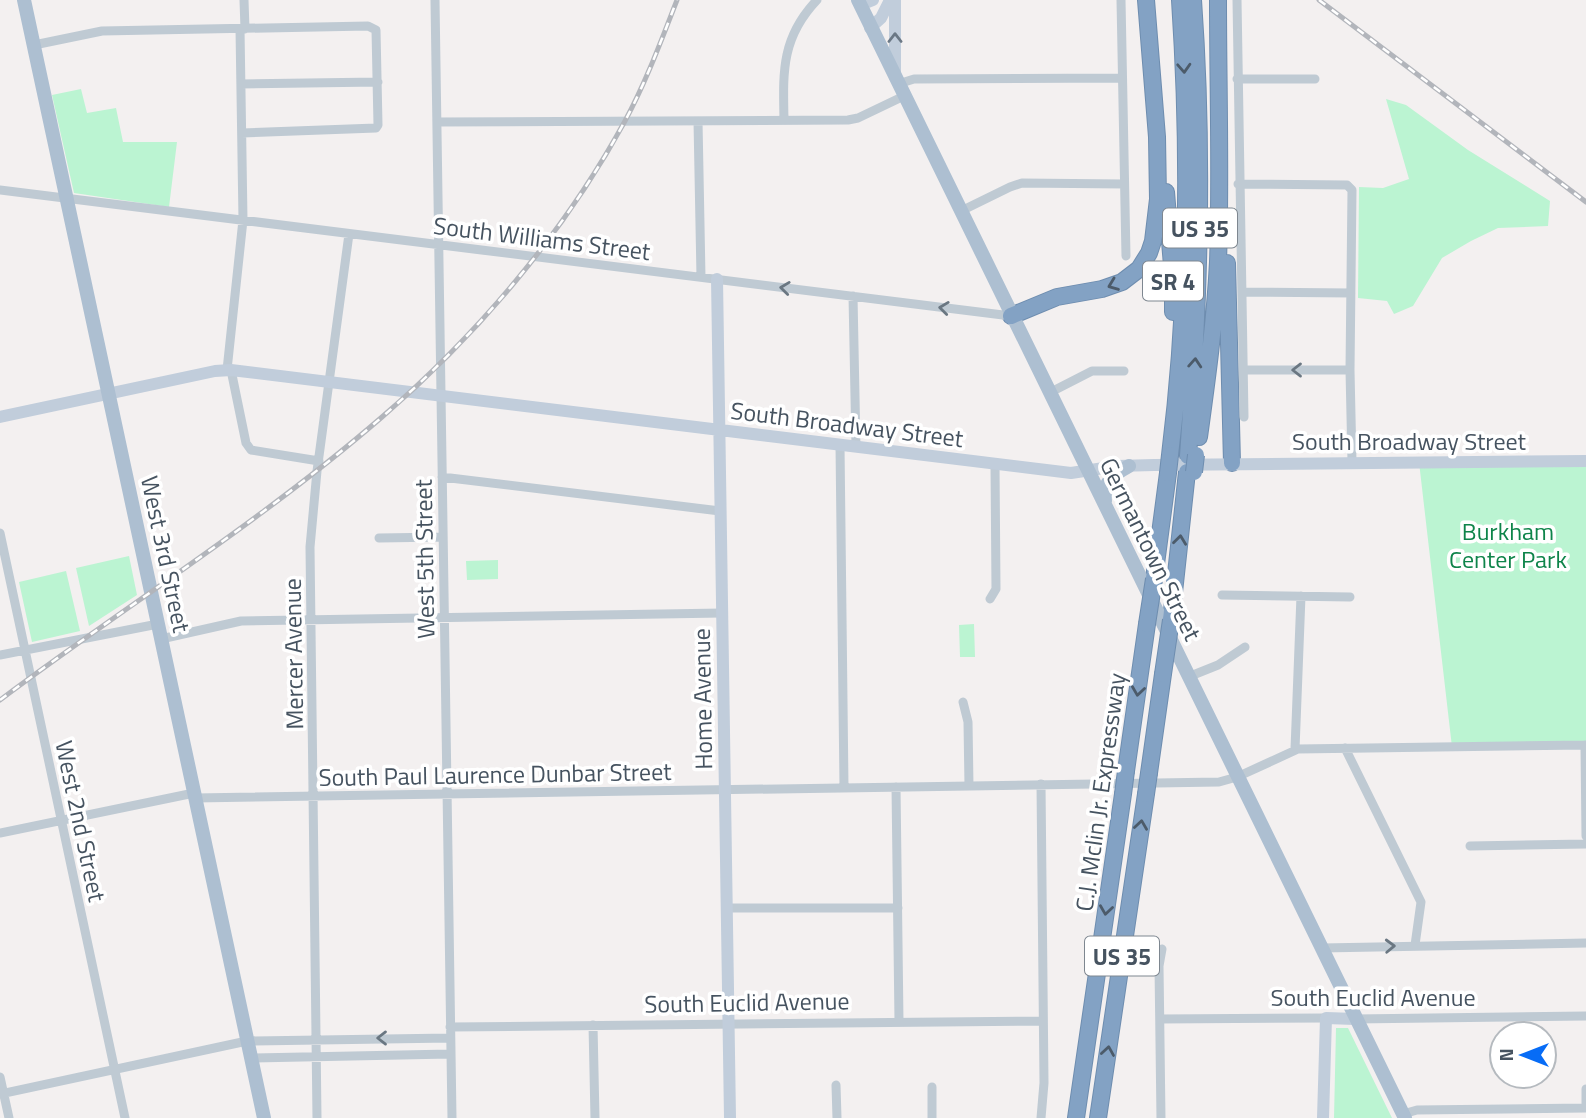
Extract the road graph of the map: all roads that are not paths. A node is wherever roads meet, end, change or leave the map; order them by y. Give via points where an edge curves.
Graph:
1 (24, 0) edge
2 (244, 0) edge
3 (435, 0) edge
4 (817, 0) edge
5 (858, 0) edge
6 (865, 0) edge
7 (873, 0) edge
8 (892, 0) edge
9 (1122, 0) edge
10 (1180, 0) edge
11 (1193, 0) edge
12 (1218, 0) edge
13 (1237, 0) edge
14 (1146, 7) edge
15 (870, 28) junction
16 (242, 29) junction
17 (34, 45) junction
18 (1122, 78) junction
19 (1237, 79) junction
20 (1315, 79) dead end
21 (378, 82) junction
22 (241, 84) junction
23 (899, 85) junction
24 (784, 120) junction
25 (698, 121) junction
26 (437, 122) junction
27 (242, 133) junction
28 (1157, 137) junction
29 (1220, 181) junction
30 (1124, 184) junction
31 (1238, 184) junction
32 (0, 190) edge
33 (67, 199) junction
34 (961, 211) junction
35 (243, 220) junction
36 (349, 234) junction
37 (439, 244) junction
38 (1126, 256) dead end
39 (701, 277) junction
40 (717, 279) junction
41 (1242, 292) junction
42 (1351, 293) junction
43 (853, 296) junction
44 (1012, 316) junction
45 (1244, 369) junction
46 (229, 370) junction
47 (1350, 370) junction
48 (1124, 371) dead end
49 (330, 382) junction
50 (1049, 393) junction
51 (108, 394) junction
52 (441, 395) junction
53 (0, 417) edge
54 (1244, 417) dead end
55 (1174, 426) junction
56 (718, 430) junction
57 (840, 444) junction
58 (856, 447) junction
59 (319, 461) junction
60 (1586, 461) edge
61 (1352, 462) junction
62 (1233, 463) junction
63 (995, 464) junction
64 (1191, 464) junction
65 (1129, 466) junction
66 (1087, 469) junction
67 (442, 477) junction
68 (1106, 506) junction
69 (720, 511) junction
70 (0, 533) edge
71 (443, 537) junction
72 (379, 538) dead end
73 (1222, 595) dead end
74 (1301, 596) junction
75 (1350, 597) dead end
76 (990, 599) dead end
77 (722, 613) junction
78 (445, 618) junction
79 (312, 620) junction
80 (158, 624) junction
81 (161, 639) junction
82 (1245, 647) dead end
83 (26, 650) junction
84 (0, 656) edge
85 (1188, 677) junction
86 (963, 702) dead end
87 (1586, 745) edge
88 (1345, 748) junction
89 (1295, 749) junction
90 (1237, 777) junction
91 (1041, 784) junction
92 (969, 786) junction
93 (844, 787) junction
94 (896, 787) junction
95 (724, 790) junction
96 (447, 793) junction
97 (195, 795) junction
98 (314, 796) junction
99 (61, 820) junction
100 (0, 833) edge
101 (1586, 836) edge
102 (1586, 844) edge
103 (1469, 846) dead end
104 (726, 908) junction
105 (898, 908) junction
106 (1586, 943) edge
107 (1415, 946) junction
108 (1322, 948) junction
109 (1163, 949) dead end
110 (1586, 1016) edge
111 (1326, 1018) junction
112 (1160, 1019) junction
113 (1355, 1019) junction
114 (899, 1021) junction
115 (1043, 1021) junction
116 (728, 1023) junction
117 (593, 1025) junction
118 (450, 1027) junction
119 (450, 1038) junction
120 (317, 1039) junction
121 (247, 1041) junction
122 (450, 1054) junction
123 (317, 1057) junction
124 (251, 1058) junction
125 (115, 1069) junction
126 (0, 1077) edge
127 (1081, 1079) junction
128 (836, 1085) dead end
129 (932, 1087) dead end
130 (1586, 1089) edge
131 (2, 1094) edge
132 (1586, 1108) edge
133 (1404, 1116) edge
134 (9, 1118) edge
135 (125, 1118) edge
136 (264, 1118) edge
137 (317, 1118) edge
138 (452, 1118) edge
139 (595, 1118) edge
140 (730, 1118) edge
141 (837, 1118) edge
142 (932, 1118) edge
143 (1041, 1118) edge
144 (1068, 1118) edge
145 (1076, 1118) edge
146 (1098, 1118) edge
147 (1161, 1118) edge
148 (1323, 1118) edge

1 - 17 main road, West 3rd Street
2 - 16 street
3 - 26 street, West 5th Street
4 - 24 street via 789,43 783,74
5 - 15 main road, Germantown Street
6 - 7 street
8 - 15 street
23 -> 8 street
9 - 18 street
10 -> 55 highway, US 35 via 1186,230
64 -> 11 highway, US 35 via 1200,219
12 - 29 highway, SR 4
13 - 19 street
14 - 28 highway, SR 4
15 - 23 main road, Germantown Street
16 - 17 street via 102,31
16 - 21 street via 371,27 377,35
16 - 22 street
17 - 33 main road, West 3rd Street
18 - 23 street via 914,79
18 - 30 street
19 - 20 street
19 - 31 street
21 - 22 street
21 - 27 street via 378,125 373,130
22 - 27 street
23 - 24 street via 858,118
23 - 34 main road, Germantown Street
24 - 25 street
25 - 26 street
25 - 39 street
26 - 37 street, West 5th Street
27 - 35 street
28 -> 44 highway via 1154,234 1139,269 1111,287 1070,293
28 - 55 highway, SR 4 via 1173,278
29 - 62 highway via 1226,224
29 - 64 highway, SR 4 via 1213,326
30 - 34 street via 1022,183
30 - 38 street
31 - 41 street
31 - 42 street via 1350,187
32 - 33 street, South Williams Street
33 - 35 street, South Williams Street
33 - 51 main road, West 3rd Street
34 - 44 main road, Germantown Street
35 - 36 street, South Williams Street
35 - 46 street
36 - 37 street, South Williams Street
36 - 49 street, Mercer Avenue
37 - 39 street, South Williams Street
37 - 52 street, West 5th Street
39 - 40 street, South Williams Street
43 -> 40 street, South Williams Street
40 - 56 street, Home Avenue
41 - 42 street
41 - 45 street
42 - 47 street
44 -> 43 street, South Williams Street
43 - 58 street
44 - 50 main road, Germantown Street
47 -> 45 street
45 - 54 street
46 - 49 street, South Broadway Street
46 - 51 street, South Broadway Street
46 - 59 street via 251,450
47 - 61 street
48 - 50 street via 1092,371
49 - 52 street, South Broadway Street
49 - 59 street, Mercer Avenue
50 - 66 main road, Germantown Street
51 - 53 street, South Broadway Street
51 - 80 main road, West 3rd Street
52 - 56 street, South Broadway Street
52 - 67 street, West 5th Street
55 -> 127 highway, C.J. Mclin Jr. Expressway / US 35, bridge
56 - 57 street, South Broadway Street
56 - 69 street, Home Avenue
57 - 58 street, South Broadway Street
57 - 93 street
58 - 63 street, South Broadway Street
59 - 79 street, Mercer Avenue via 310,547
60 - 61 street, South Broadway Street
61 - 62 street, South Broadway Street
62 - 65 street, South Broadway Street
63 - 66 street, South Broadway Street via 1071,473
63 - 76 street via 996,589
146 -> 64 highway, C.J. Mclin Jr. Expressway / US 35, bridge
65 - 66 street, South Broadway Street
65 - 68 main road via 1106,483
66 - 68 main road, Germantown Street
67 - 69 street
67 - 71 street, West 5th Street
68 - 85 main road, Germantown Street
69 - 77 street, Home Avenue
70 - 83 street, West 2nd Street
71 - 72 street
71 - 78 street, West 5th Street
73 - 74 street
74 - 75 street
74 - 89 street
77 - 78 street
77 - 95 street, Home Avenue
78 - 79 street
78 - 96 street, West 5th Street
79 - 81 street via 241,621
79 - 98 street, Mercer Avenue
80 - 81 main road, West 3rd Street
80 - 83 street
81 - 97 main road, West 3rd Street
82 - 85 street
83 - 84 street
83 - 99 street, West 2nd Street
85 - 90 main road, Germantown Street
86 - 92 street via 968,722
87 - 88 street, South Paul Laurence Dunbar Street
87 - 101 street
88 - 89 street, South Paul Laurence Dunbar Street
88 - 107 street via 1421,902
89 - 90 street, South Paul Laurence Dunbar Street
90 - 91 street, South Paul Laurence Dunbar Street via 1219,782
90 - 108 main road, Germantown Street
91 - 92 street, South Paul Laurence Dunbar Street
91 - 115 street
92 - 94 street, South Paul Laurence Dunbar Street
93 - 94 street, South Paul Laurence Dunbar Street
93 - 95 street, South Paul Laurence Dunbar Street
94 - 105 street
95 - 96 street, South Paul Laurence Dunbar Street
95 - 104 street, Home Avenue
96 - 98 street, South Paul Laurence Dunbar Street
96 - 118 street, West 5th Street
97 - 98 street, South Paul Laurence Dunbar Street
97 - 99 street, South Paul Laurence Dunbar Street
97 - 121 main road, West 3rd Street
98 - 120 street, Mercer Avenue
99 - 100 street, South Paul Laurence Dunbar Street
99 - 125 street, West 2nd Street
102 - 103 street
104 - 105 street
104 - 116 street, Home Avenue
105 - 114 street
106 - 107 street
108 -> 107 street
108 - 113 main road, Germantown Street
109 - 112 street
110 - 113 street, South Euclid Avenue
111 - 112 street, South Euclid Avenue
111 - 113 street, South Euclid Avenue
111 - 148 street
112 - 147 street
113 - 133 main road, Germantown Street
114 - 115 street, South Euclid Avenue
114 - 116 street, South Euclid Avenue
115 - 143 street
116 - 117 street, South Euclid Avenue
116 - 140 street, Home Avenue
117 - 118 street, South Euclid Avenue
117 - 139 street
118 - 119 street, West 5th Street
119 -> 120 street
119 - 122 street, West 5th Street
120 - 121 street
120 - 123 street, Mercer Avenue
121 - 124 main road, West 3rd Street
121 - 125 street
122 - 123 street
122 - 138 street, West 5th Street
123 - 124 street
123 - 137 street, Mercer Avenue
124 - 136 main road, West 3rd Street
125 - 131 street
125 - 135 street, West 2nd Street
126 - 131 street
127 - 144 highway
127 - 145 highway, C.J. Mclin Jr. Expressway / US 35
128 - 141 street
129 - 142 street
130 - 132 street
131 - 134 street
132 - 133 street via 1417,1110

